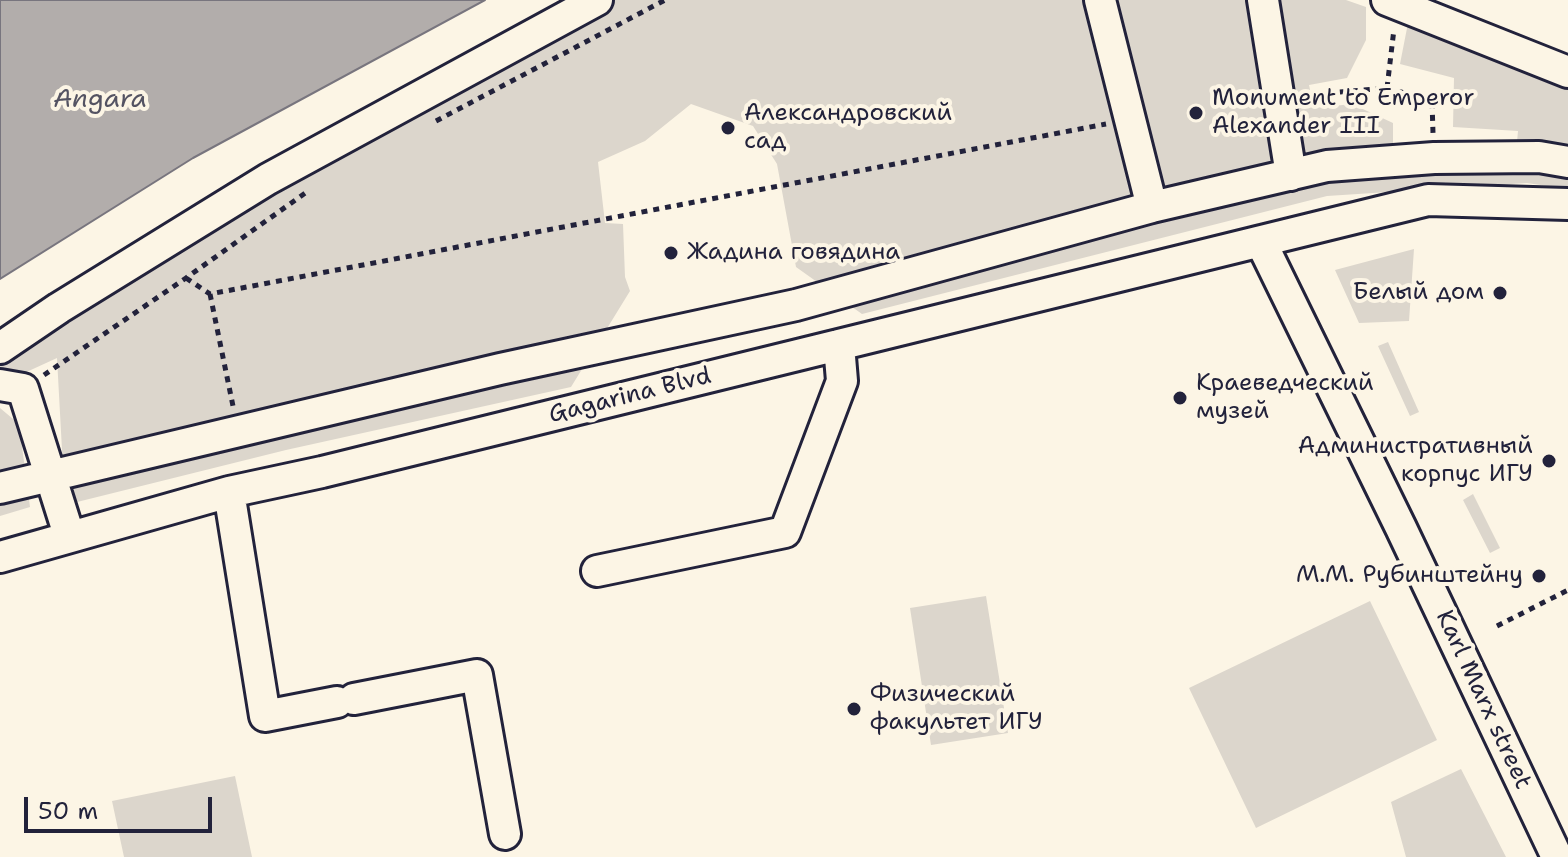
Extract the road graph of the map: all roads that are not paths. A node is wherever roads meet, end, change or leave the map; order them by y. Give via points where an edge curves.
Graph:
1 (597, 0) edge
2 (1100, 0) edge
3 (1263, 0) edge
4 (1392, 2) edge
5 (1568, 72) edge
6 (1568, 162) edge
7 (1291, 175) junction
8 (1568, 204) edge
9 (1152, 207) junction
10 (1261, 242) junction
11 (839, 345) junction
12 (0, 348) edge
13 (12, 387) edge
14 (50, 477) junction
15 (0, 488) edge
16 (229, 492) junction
17 (69, 535) junction
18 (0, 557) edge
19 (597, 571) dead end
20 (505, 834) dead end
21 (1557, 857) edge

1 - 12 street via 268,179
2 - 9 street
3 - 7 street
4 - 5 street
6 - 7 street via 1539,157 1434,158 1327,166
7 - 9 street
8 - 10 street, Gagarina Blvd via 1428,200
9 - 14 street via 796,305 500,369
10 - 11 street, Gagarina Blvd
10 - 21 street, Karl Marx street
11 - 16 street, Gagarina Blvd
11 - 19 street via 842,381 785,532
13 - 14 street
14 - 15 street
14 - 17 street
16 - 17 street, Gagarina Blvd
16 - 20 street via 265,716 477,675
17 - 18 street, Gagarina Blvd

